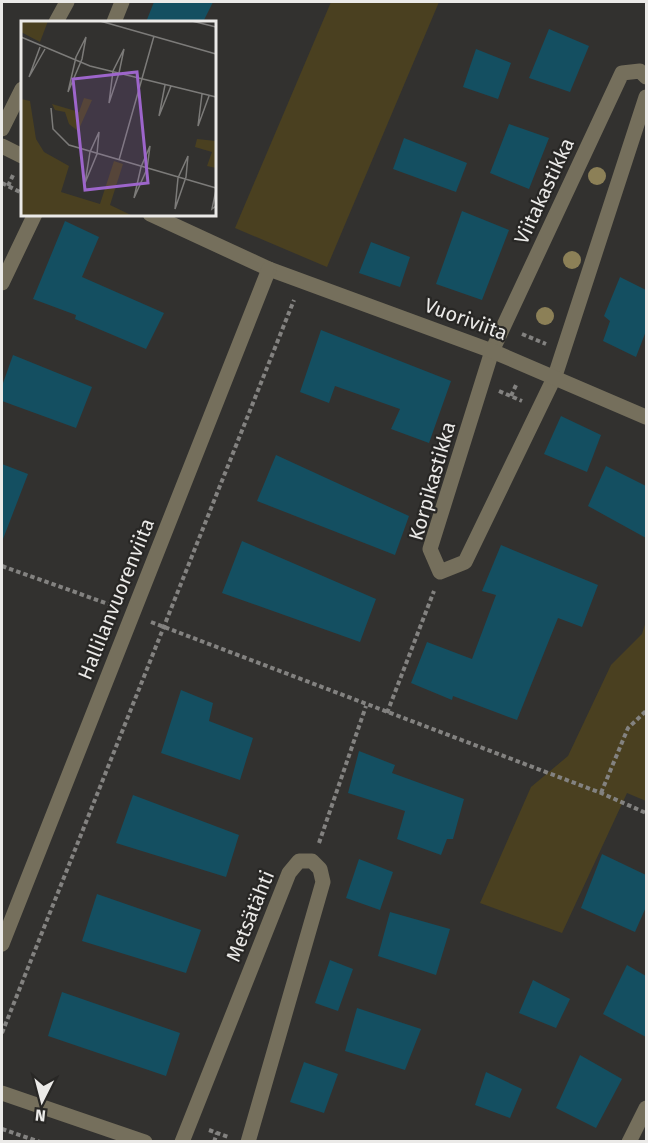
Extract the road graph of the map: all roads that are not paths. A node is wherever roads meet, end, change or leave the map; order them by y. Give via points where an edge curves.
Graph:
1 (67, 2) edge
2 (122, 2) edge
3 (57, 21) edge
4 (114, 21) edge
5 (646, 77) edge
6 (21, 90) edge
7 (646, 97) edge
8 (2, 129) edge
9 (2, 146) edge
10 (21, 156) edge
11 (34, 216) edge
12 (154, 216) edge
13 (268, 269) junction
14 (2, 283) edge
15 (492, 351) junction
16 (555, 376) junction
17 (646, 417) edge
18 (2, 944) edge
19 (2, 1093) edge
20 (646, 1108) edge
21 (145, 1142) edge
22 (182, 1142) edge
23 (248, 1142) edge
24 (629, 1142) edge

1 - 3 street
2 - 4 street
5 - 15 street, Viitakastikka via 640,71 622,72
6 - 8 street
7 - 16 street
9 - 10 street
11 - 14 street
12 - 13 street, Vuoriviita
13 - 15 street, Vuoriviita
13 - 18 street, Hallilanvuorenviita
15 - 16 street, Vuoriviita
15 - 16 street, Korpikastikka via 430,549 441,572 465,562
16 - 17 street, Vuoriviita
19 - 21 street
20 - 24 street
22 - 23 street, Metsätähti via 289,873 299,861 312,861 320,869 323,882

